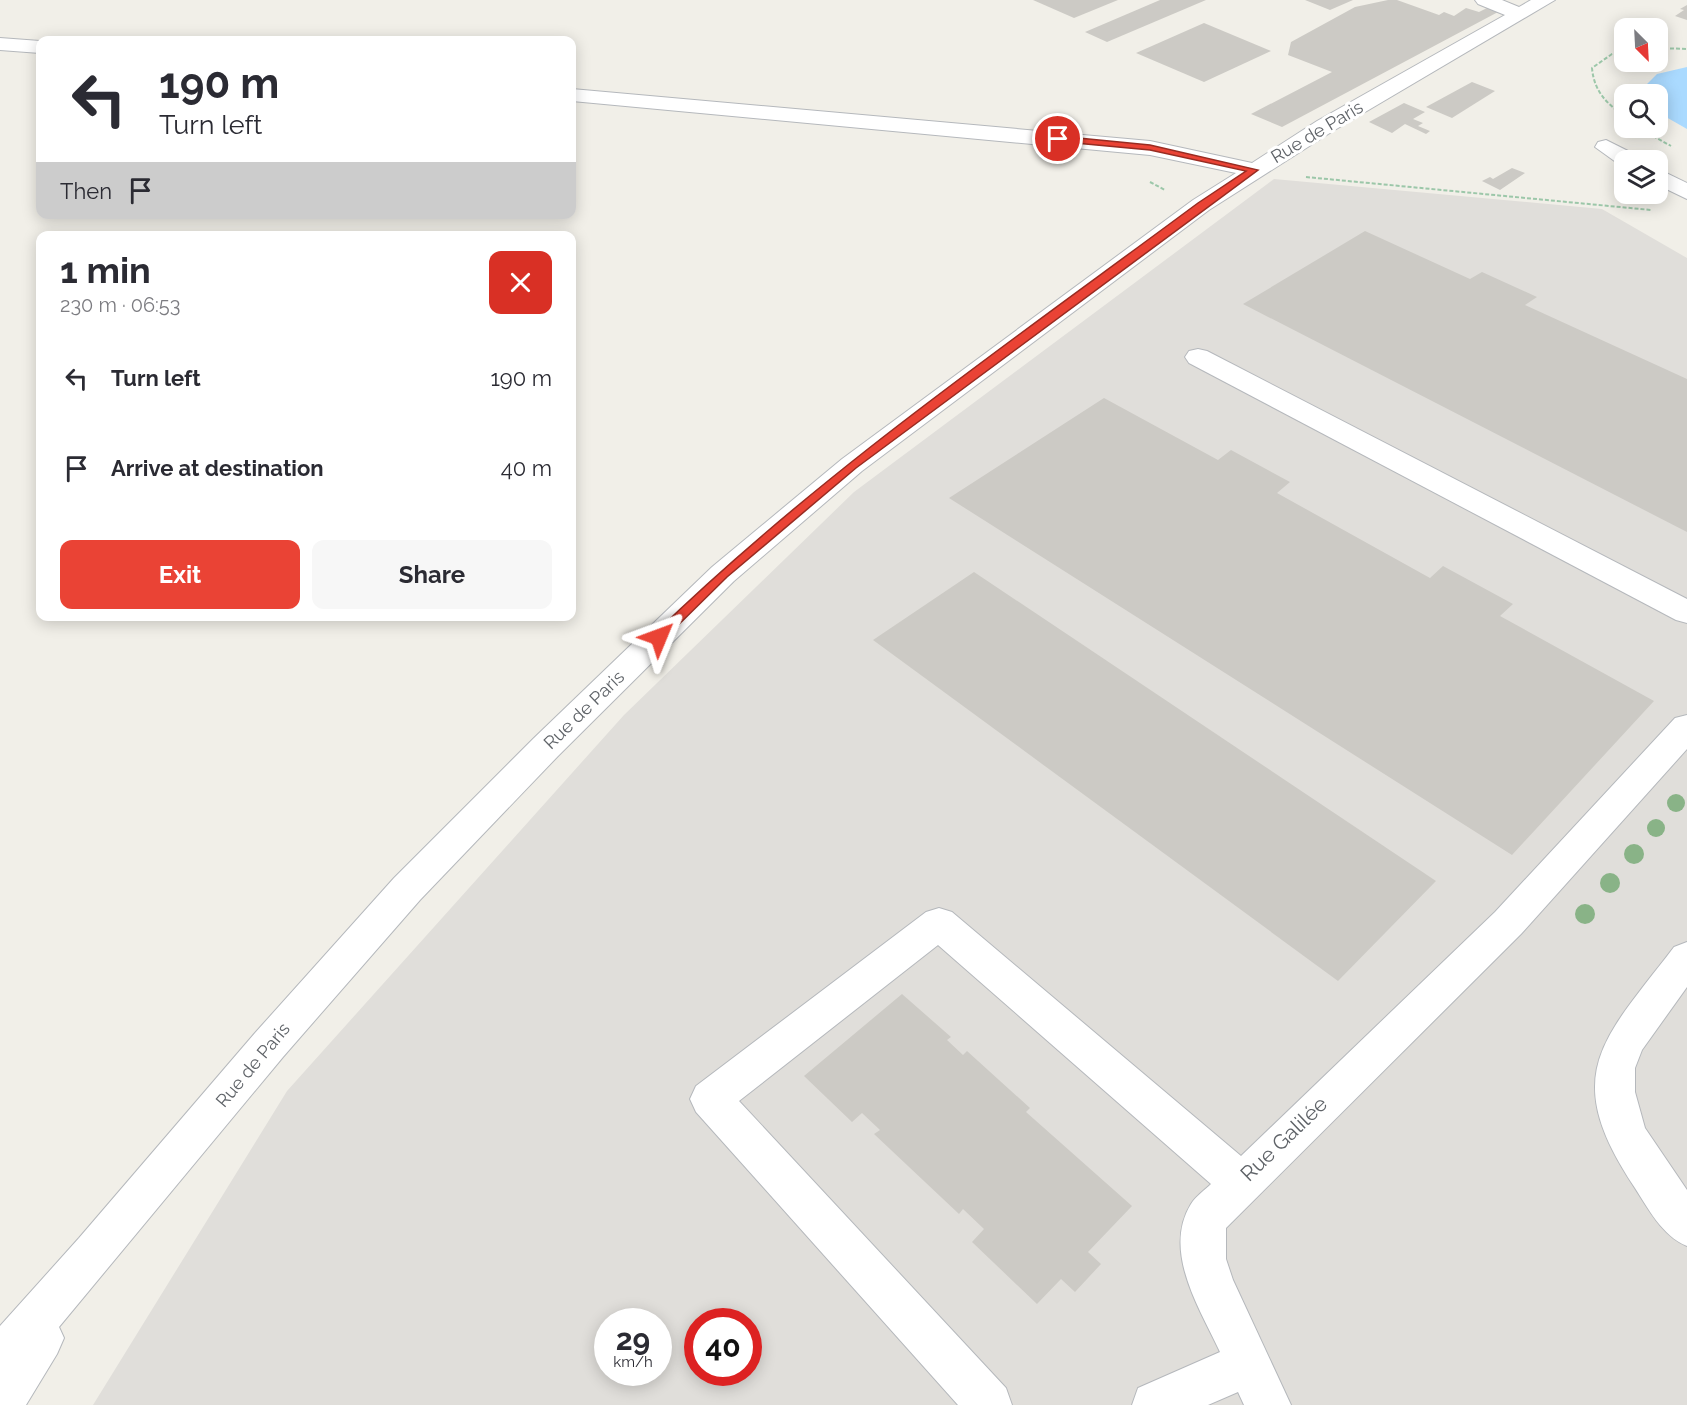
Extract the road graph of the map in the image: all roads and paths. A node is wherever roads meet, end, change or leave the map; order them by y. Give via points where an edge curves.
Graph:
1 (1485, 0) edge
2 (1545, 0) edge
3 (1520, 14) junction
4 (0, 44) edge
5 (36, 47) edge
6 (1668, 48) edge
7 (1687, 49) edge
8 (1614, 54) edge
9 (576, 95) edge
10 (1614, 109) edge
11 (1657, 138) edge
12 (1606, 147) dead end
13 (1677, 149) dead end
14 (1614, 152) edge
15 (1253, 170) junction
16 (1297, 176) dead end
17 (1668, 182) edge
18 (1687, 192) edge
19 (1657, 211) dead end
20 (1198, 357) dead end
21 (1687, 612) edge
22 (1687, 727) edge
23 (1687, 958) edge
24 (1240, 1182) junction
25 (1687, 1226) edge
26 (95, 1252) junction
27 (0, 1360) edge
28 (1249, 1363) junction
29 (0, 1403) edge
30 (989, 1405) edge
31 (1155, 1405) edge
32 (1268, 1405) edge

1 - 3 street
2 - 3 street, Rue de Paris
3 - 15 street, Rue de Paris
4 - 5 street
6 - 7 path
8 - 10 path via 1592,68 1593,86
9 - 15 street via 1150,147
11 - 13 path
12 - 14 street
15 - 26 street, Rue de Paris via 870,452 723,574 407,889
16 - 19 path
17 - 18 street
20 - 21 street
22 - 24 street, Rue Galilée via 1509,922
23 - 25 street via 1623,1045 1613,1085 1623,1130
24 - 28 street, Rue Galilée via 1207,1217 1202,1236 1212,1286
24 - 30 street via 939,923 710,1099
26 - 27 street, Rue de Paris
26 - 29 street, Rue de Paris
28 - 31 street
28 - 32 street, Rue Galilée

